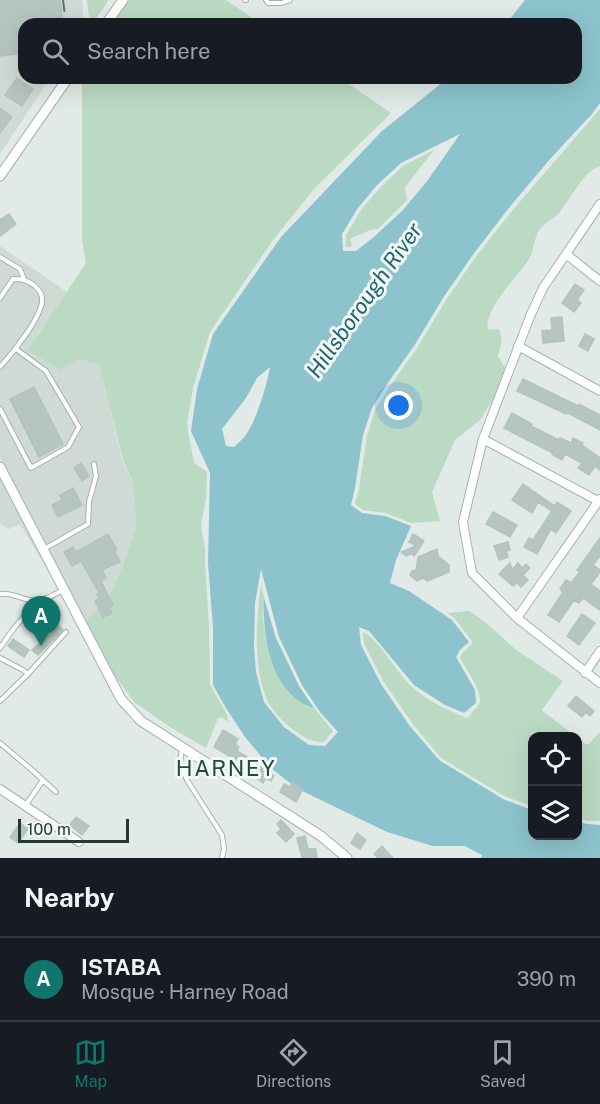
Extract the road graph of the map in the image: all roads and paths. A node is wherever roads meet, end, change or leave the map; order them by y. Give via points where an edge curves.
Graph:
1 (123, 0) edge
2 (266, 0) edge
3 (288, 0) edge
4 (110, 18) edge
5 (64, 84) edge
6 (0, 176) edge
7 (600, 204) edge
8 (566, 254) junction
9 (0, 257) edge
10 (24, 279) junction
11 (600, 281) edge
12 (0, 298) edge
13 (518, 346) junction
14 (16, 349) junction
15 (0, 358) edge
16 (1, 367) edge
17 (600, 391) edge
18 (0, 409) edge
19 (483, 439) junction
20 (94, 464) dead end
21 (0, 467) edge
22 (599, 500) edge
23 (43, 550) junction
24 (64, 590) junction
25 (0, 594) edge
26 (38, 601) junction
27 (517, 618) junction
28 (66, 632) dead end
29 (0, 648) edge
30 (600, 651) edge
31 (0, 658) edge
32 (585, 673) junction
33 (28, 674) junction
34 (600, 683) edge
35 (0, 700) edge
36 (0, 743) edge
37 (182, 747) junction
38 (43, 780) junction
39 (0, 789) edge
40 (56, 792) dead end
41 (25, 806) junction
42 (79, 842) dead end
43 (222, 858) edge
44 (348, 858) edge

1 - 4 street
2 - 3 lane
5 - 6 street
7 - 8 street
8 - 11 street
8 - 13 street via 543,288
9 - 10 lane via 20,269
10 - 12 lane via 13,279
10 - 14 lane via 38,289 41,312
13 - 17 street
13 - 19 street
14 - 16 lane
14 - 18 lane via 46,371 79,427 68,447 31,468
15 - 16 lane
19 - 22 street
19 - 27 street via 463,522 472,573
20 - 23 lane via 96,476 88,502 88,524
21 - 23 street
22 - 27 street
23 - 24 street
24 - 26 lane
24 - 37 street via 121,699 141,721
25 - 26 lane
26 - 29 lane
27 - 32 street
28 - 33 lane
30 - 32 street
31 - 33 lane
32 - 34 street
33 - 35 lane
36 - 38 lane
37 - 43 lane via 180,763 187,780 222,835
37 - 44 street via 321,836
38 - 40 lane
38 - 41 lane
39 - 41 street
41 - 42 street

